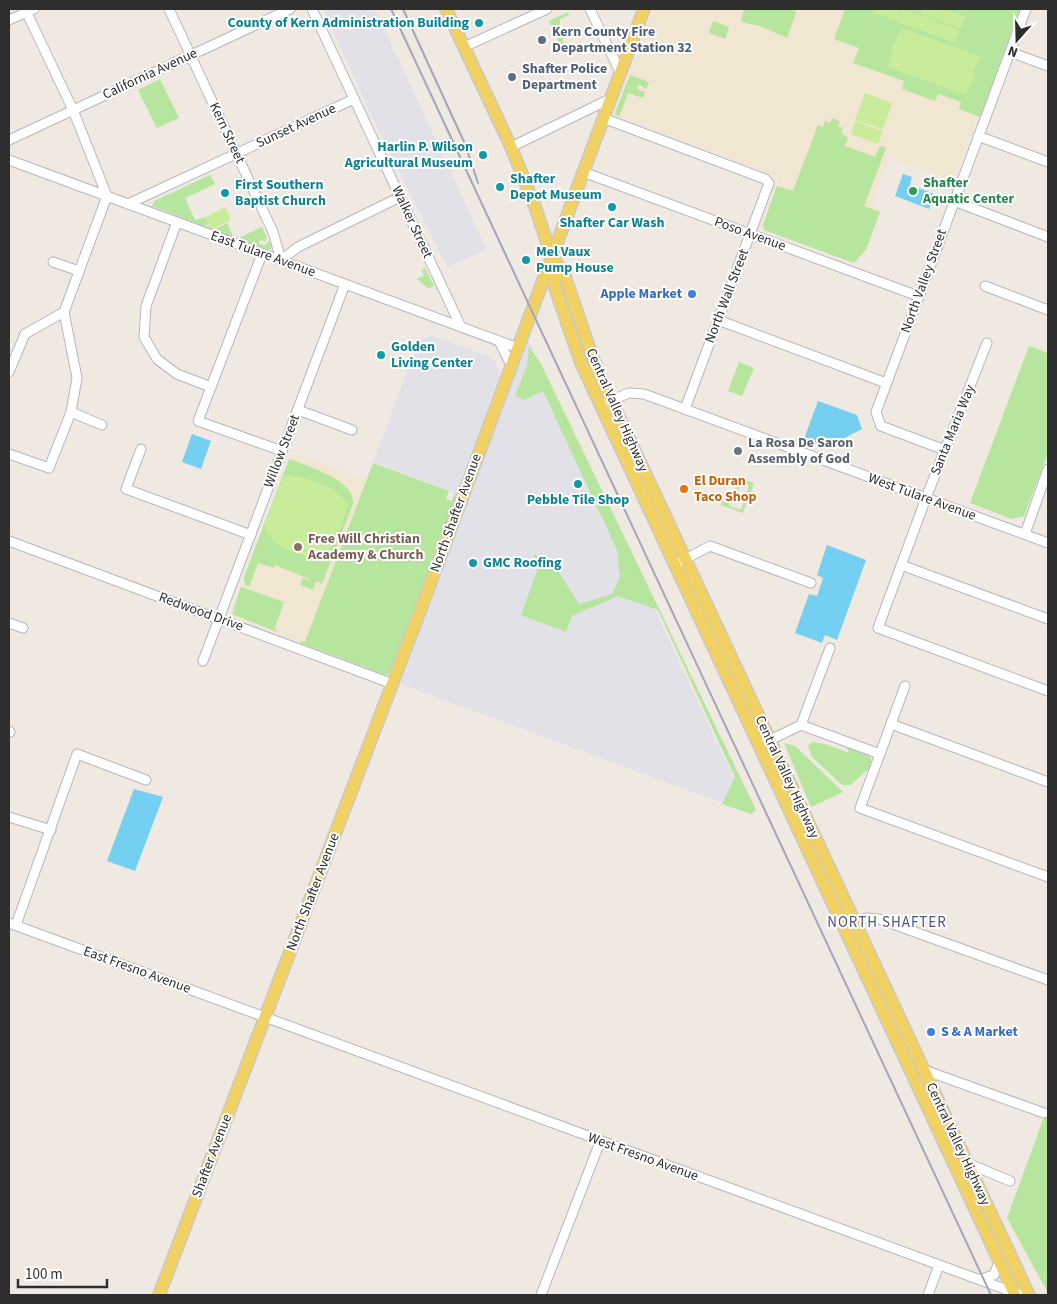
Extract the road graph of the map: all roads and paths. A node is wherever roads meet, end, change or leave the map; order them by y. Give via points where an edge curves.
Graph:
1 (169, 9) edge
2 (290, 9) edge
3 (312, 9) edge
4 (446, 9) edge
5 (547, 9) edge
6 (590, 9) edge
7 (644, 9) edge
8 (1026, 9) edge
9 (29, 10) edge
10 (9, 20) edge
11 (464, 47) junction
12 (1010, 52) junction
13 (191, 55) junction
14 (1048, 66) edge
15 (620, 72) junction
16 (354, 98) junction
17 (610, 99) junction
18 (73, 110) junction
19 (603, 118) junction
20 (978, 136) junction
21 (9, 140) edge
22 (511, 147) junction
23 (236, 154) junction
24 (9, 161) edge
25 (1048, 162) edge
26 (582, 172) junction
27 (107, 196) junction
28 (400, 197) junction
29 (954, 202) junction
30 (128, 204) junction
31 (177, 222) junction
32 (750, 234) junction
33 (1048, 238) edge
34 (262, 254) junction
35 (552, 257) junction
36 (281, 260) junction
37 (53, 262) dead end
38 (79, 272) junction
39 (345, 284) junction
40 (984, 286) dead end
41 (918, 296) junction
42 (1048, 310) edge
43 (64, 312) junction
44 (718, 320) junction
45 (461, 327) junction
46 (499, 341) junction
47 (987, 344) dead end
48 (518, 348) junction
49 (12, 354) edge
50 (511, 365) junction
51 (9, 372) edge
52 (886, 384) junction
53 (211, 387) junction
54 (612, 400) junction
55 (600, 405) junction
56 (685, 409) junction
57 (298, 410) junction
58 (71, 412) junction
59 (102, 425) dead end
60 (352, 430) dead end
61 (141, 449) dead end
62 (945, 450) junction
63 (282, 452) junction
64 (9, 454) edge
65 (1048, 469) edge
66 (1046, 483) edge
67 (926, 498) junction
68 (1024, 534) junction
69 (251, 535) junction
70 (9, 541) edge
71 (1048, 543) edge
72 (686, 560) junction
73 (674, 565) junction
74 (901, 565) junction
75 (811, 583) dead end
76 (219, 619) junction
77 (1048, 619) edge
78 (9, 623) edge
79 (23, 628) dead end
80 (830, 648) dead end
81 (203, 661) dead end
82 (393, 684) junction
83 (905, 686) dead end
84 (1048, 691) edge
85 (891, 724) junction
86 (802, 725) junction
87 (770, 740) junction
88 (758, 745) junction
89 (880, 754) junction
90 (146, 780) dead end
91 (1048, 782) edge
92 (9, 818) edge
93 (50, 830) junction
94 (1048, 878) edge
95 (854, 922) junction
96 (13, 924) edge
97 (843, 928) junction
98 (1048, 980) edge
99 (266, 1017) junction
100 (924, 1070) junction
101 (1044, 1113) dead end
102 (600, 1142) junction
103 (967, 1163) junction
104 (1010, 1181) dead end
105 (999, 1262) junction
106 (939, 1265) junction
107 (978, 1279) junction
108 (1016, 1294) edge
109 (159, 1295) edge
110 (541, 1295) edge
111 (928, 1295) edge
112 (1028, 1295) edge

1 - 13 street, Kern Street
2 - 13 street, California Avenue
3 - 16 street, Walker Street
4 - 11 main road, Central Valley Highway
5 - 11 street
6 - 15 street
7 - 15 main road, North Shafter Avenue
8 - 12 street, North Valley Street
9 - 10 street
9 - 18 street
11 - 22 main road, Central Valley Highway
12 - 14 street
12 - 20 street, North Valley Street
13 - 18 street, California Avenue
13 - 23 street, Kern Street
15 - 17 main road, North Shafter Avenue
16 - 23 street, Sunset Avenue
16 - 28 street, Walker Street
17 - 19 main road, North Shafter Avenue
17 - 22 street
18 - 21 street, California Avenue
18 - 27 street
19 - 26 main road, North Shafter Avenue
19 - 32 street, North Wall Street via 765,179 769,183
20 - 25 street
20 - 29 street, North Valley Street
22 - 35 main road, Central Valley Highway
23 - 30 street, Sunset Avenue
23 - 36 street, Kern Street via 273,232
24 - 27 street, East Tulare Avenue
26 - 32 street, Poso Avenue
26 - 35 main road, North Shafter Avenue
27 - 30 street, East Tulare Avenue
27 - 38 street
28 - 36 street via 298,247
28 - 45 street, Walker Street
29 - 33 street
29 - 41 street, North Valley Street
30 - 31 street, East Tulare Avenue
31 - 34 street, East Tulare Avenue
31 - 53 street via 146,306 144,337 157,359 177,374
32 - 41 street, Poso Avenue
32 - 44 street, North Wall Street
34 - 36 street, East Tulare Avenue
34 - 53 street
35 - 48 main road, North Shafter Avenue
35 - 54 main road, Central Valley Highway via 564,274 586,341
35 - 55 main road, Central Valley Highway via 555,288 574,346
36 - 39 street, East Tulare Avenue
37 - 38 street
38 - 43 street
39 - 45 street, East Tulare Avenue
39 - 57 street, Willow Street
40 - 42 street
41 - 52 street, North Valley Street
43 - 49 street via 25,334
43 - 58 street via 77,378
44 - 52 street
44 - 56 street, North Wall Street
45 - 46 street, East Tulare Avenue
46 - 48 street, East Tulare Avenue
46 - 50 street
47 - 62 street, Santa Maria Way
48 - 50 main road, North Shafter Avenue
49 - 51 street
50 - 82 main road, North Shafter Avenue
52 - 62 street, North Valley Street via 876,412 881,426
53 - 63 street via 198,421
54 - 55 street, West Tulare Avenue
54 - 56 street, West Tulare Avenue via 638,392
54 - 72 main road, Central Valley Highway
55 - 73 main road, Central Valley Highway
56 - 67 street, West Tulare Avenue
57 - 60 street
57 - 63 street, Willow Street
58 - 59 street
58 - 64 street via 49,468
61 - 69 street via 126,489
62 - 67 street, Santa Maria Way
63 - 69 street, Willow Street
65 - 66 street
66 - 68 street
67 - 68 street, West Tulare Avenue
67 - 74 street, Santa Maria Way
68 - 71 street, West Tulare Avenue
69 - 76 street, Willow Street
70 - 76 street, Redwood Drive
72 - 73 street
72 - 75 street via 710,546
72 - 87 main road, Central Valley Highway
73 - 88 main road, Central Valley Highway
74 - 77 street
74 - 84 street, Santa Maria Way via 878,628
76 - 81 street, Willow Street
76 - 82 street, Redwood Drive
78 - 79 street
80 - 86 street
82 - 99 main road, North Shafter Avenue
83 - 85 street
85 - 89 street
85 - 91 street
86 - 87 street
86 - 89 street
87 - 88 street
87 - 95 main road, Central Valley Highway
88 - 97 main road, Central Valley Highway
89 - 94 street via 860,808
90 - 93 street via 77,754
92 - 93 street
93 - 96 street
95 - 97 street
95 - 98 street via 866,918 879,919
95 - 100 main road, Central Valley Highway
96 - 99 street, East Fresno Avenue
97 - 105 main road, Central Valley Highway
99 - 102 street, West Fresno Avenue
99 - 109 main road, Shafter Avenue
100 - 101 street
100 - 103 main road, Central Valley Highway
102 - 106 street, West Fresno Avenue
102 - 110 street
103 - 104 street
103 - 112 main road, Central Valley Highway
105 - 107 street via 994,1275
105 - 108 main road, Central Valley Highway
106 - 107 street, West Fresno Avenue
106 - 111 street
107 - 108 street, West Fresno Avenue

